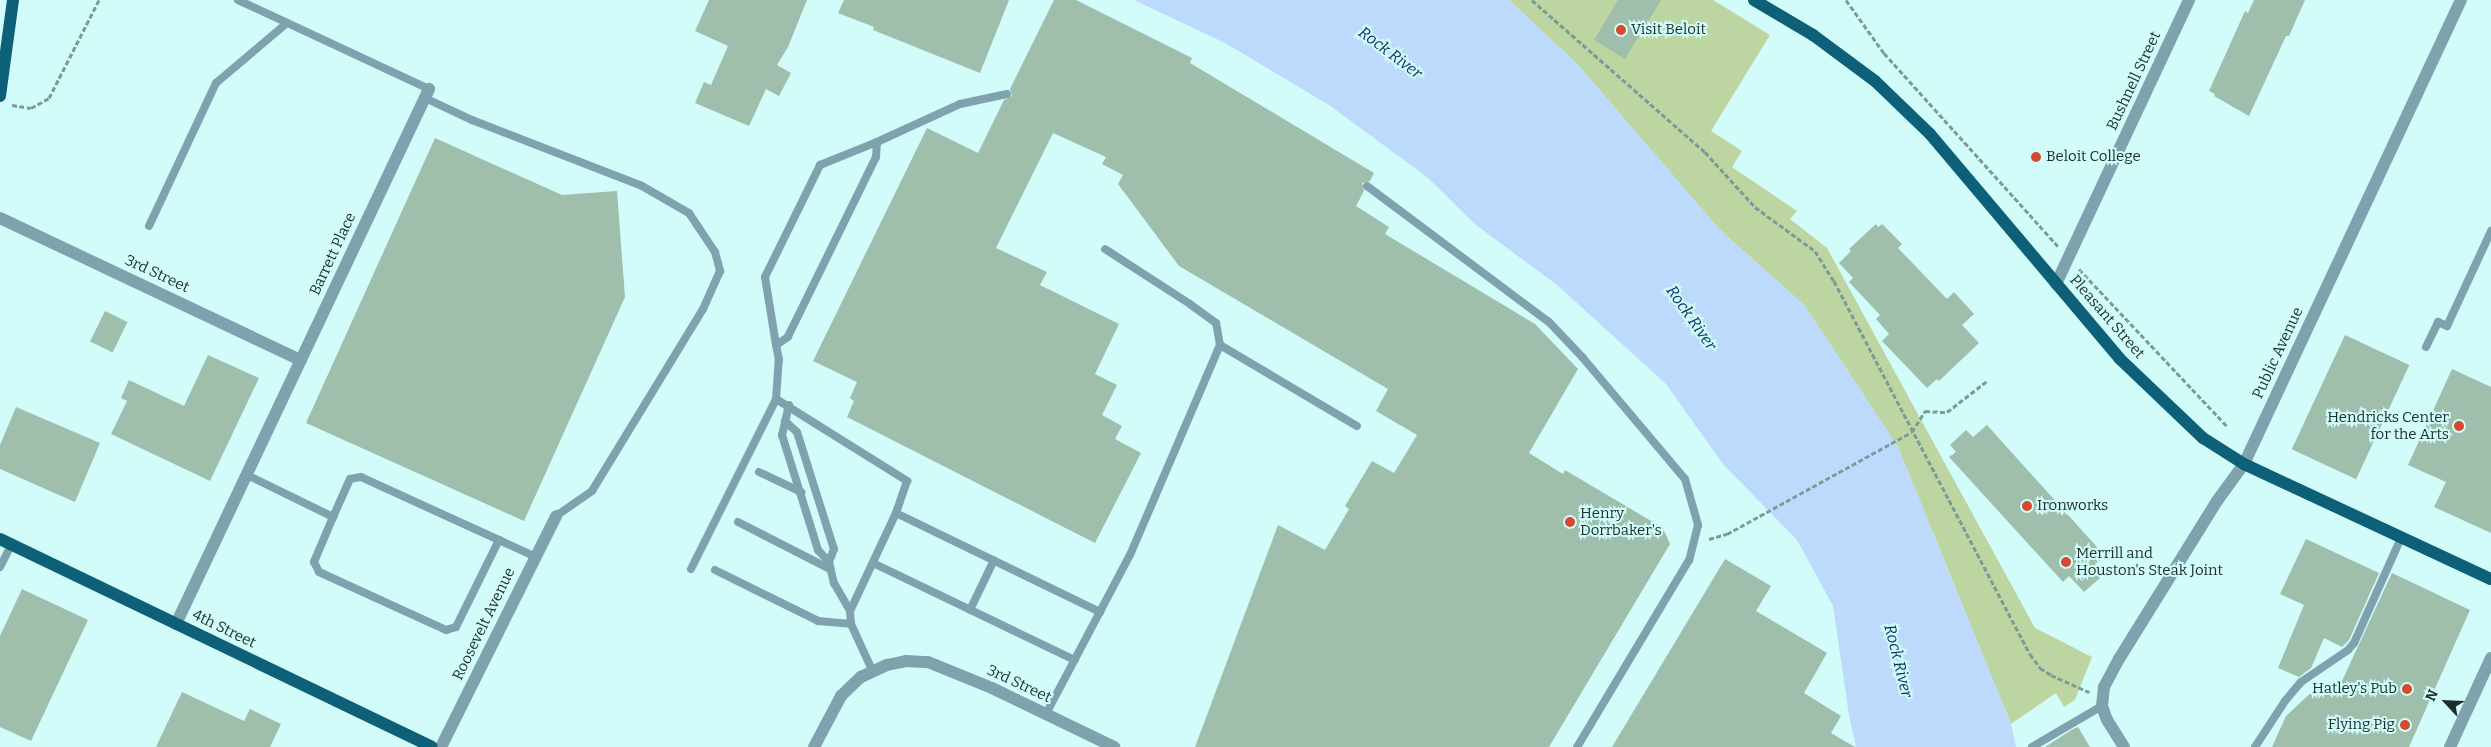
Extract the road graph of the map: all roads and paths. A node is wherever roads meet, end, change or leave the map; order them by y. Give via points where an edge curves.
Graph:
1 (13, 0) edge
2 (99, 0) edge
3 (238, 0) edge
4 (1532, 0) edge
5 (1754, 0) edge
6 (1846, 0) edge
7 (2189, 0) edge
8 (2460, 0) edge
9 (287, 23) junction
10 (427, 93) junction
11 (1007, 94) dead end
12 (5, 101) edge
13 (878, 142) junction
14 (1367, 186) dead end
15 (0, 218) edge
16 (149, 226) dead end
17 (2491, 231) edge
18 (1105, 249) dead end
19 (2068, 258) junction
20 (2056, 284) junction
21 (776, 345) junction
22 (1220, 345) junction
23 (2426, 347) dead end
24 (301, 360) junction
25 (1986, 382) dead end
26 (776, 399) junction
27 (789, 405) junction
28 (785, 421) junction
29 (1357, 426) dead end
30 (2228, 427) dead end
31 (1912, 432) junction
32 (2244, 464) junction
33 (760, 472) dead end
34 (247, 475) junction
35 (801, 492) junction
36 (896, 513) junction
37 (556, 516) joint
38 (333, 517) junction
39 (824, 520) junction
40 (738, 522) dead end
41 (811, 524) junction
42 (1727, 534) dead end
43 (2401, 538) junction
44 (499, 540) junction
45 (3, 541) edge
46 (536, 557) junction
47 (994, 560) junction
48 (873, 563) junction
49 (830, 565) junction
50 (0, 567) edge
51 (691, 569) dead end
52 (715, 570) dead end
53 (2491, 579) edge
54 (970, 610) junction
55 (850, 611) junction
56 (1100, 612) junction
57 (176, 624) junction
58 (852, 624) junction
59 (2491, 658) edge
60 (1075, 660) junction
61 (872, 672) junction
62 (2102, 702) junction
63 (1046, 714) junction
64 (432, 747) edge
65 (441, 747) edge
66 (814, 747) edge
67 (1114, 747) edge
68 (1577, 747) edge
69 (2032, 747) edge
70 (2124, 747) edge
71 (2255, 747) edge
72 (2450, 747) edge

1 - 12 main road
2 - 12 path via 49,98 31,108
3 - 9 lane
4 - 31 path via 1705,152 1755,207 1815,250
5 - 20 main road, Pleasant Street via 1813,35 1875,81 1930,134
6 - 19 path via 1884,53
7 - 19 street, Bushnell Street
8 - 32 street, Public Avenue
9 - 10 lane
9 - 16 lane via 216,83
10 - 24 street, Barrett Place
10 - 37 lane via 472,120 642,186 688,213 716,252 720,271 703,309 592,491
11 - 13 lane via 960,104
13 - 21 lane via 876,158 793,329
13 - 21 lane via 820,165 765,277
14 - 68 lane via 1549,322 1685,478 1698,525 1689,560
15 - 24 street, 3rd Street
17 - 23 lane via 2447,326 2438,322
18 - 22 lane via 1216,323
19 - 20 street, Bushnell Street
19 - 30 path
20 - 32 main road, Pleasant Street via 2120,359 2171,409 2203,438
21 - 26 lane via 779,360
22 - 29 lane
22 - 56 lane via 1130,554
24 - 34 street, Barrett Place
25 - 31 path via 1946,412 1925,411
26 - 27 lane
26 - 51 lane
27 - 28 lane
27 - 36 lane via 907,481
28 - 35 lane via 782,435
28 - 39 lane via 797,432
31 - 42 path
31 - 62 path via 2030,654 2040,668
32 - 43 main road, Pleasant Street
32 - 62 street, Public Avenue via 2119,659 2104,687
33 - 35 lane
34 - 38 lane
34 - 57 street, Barrett Place
35 - 41 lane
36 - 47 lane
36 - 48 lane
37 - 46 street, Roosevelt Avenue
38 - 44 lane via 350,478 361,476
38 - 44 lane via 314,562 319,572 446,630 456,627
39 - 41 lane
39 - 49 lane via 834,549
40 - 49 lane
41 - 49 lane via 818,550
43 - 53 main road, Pleasant Street
43 - 71 lane via 2354,643 2301,682
44 - 46 lane
45 - 50 lane
45 - 57 main road, 4th Street
46 - 65 street, Roosevelt Avenue
47 - 54 lane
47 - 56 lane
48 - 54 lane
48 - 55 lane
49 - 55 lane via 834,583
52 - 58 lane via 818,621
54 - 60 lane
55 - 58 lane
56 - 60 lane
57 - 64 main road, 4th Street
58 - 61 lane
59 - 72 street
60 - 63 lane
61 - 63 street, 3rd Street via 906,661 928,662
61 - 66 street, 3rd Street via 841,696
62 - 69 lane
62 - 70 street via 2107,720
63 - 67 street, 3rd Street

